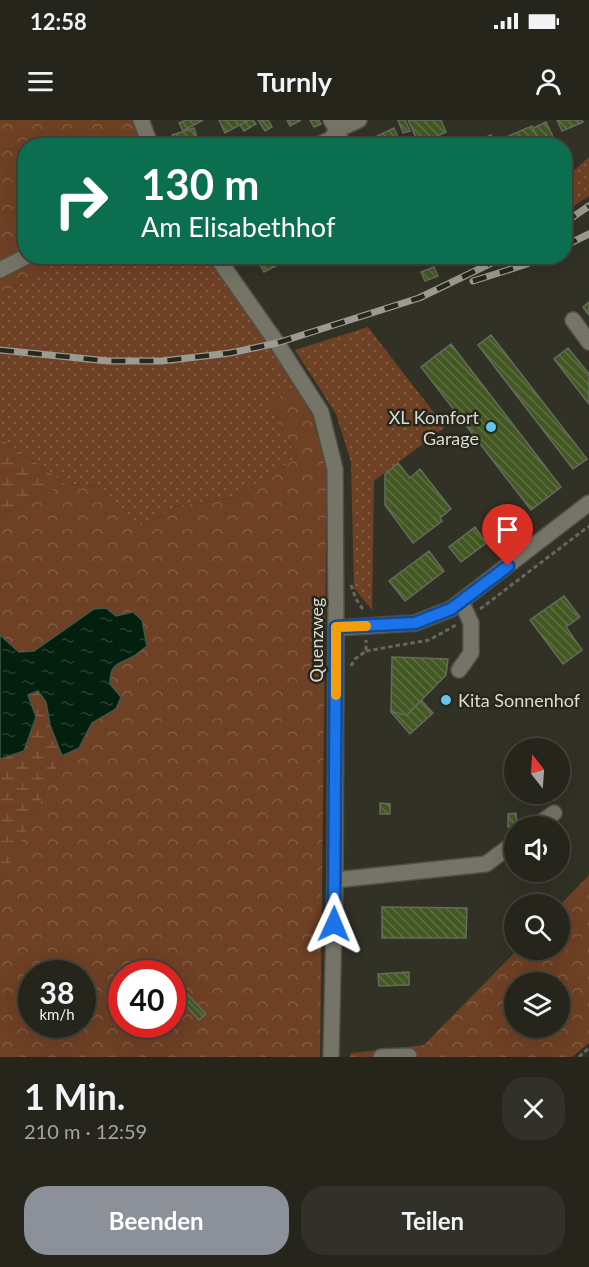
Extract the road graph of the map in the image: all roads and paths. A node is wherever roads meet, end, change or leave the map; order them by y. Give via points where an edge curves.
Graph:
1 (141, 120) edge
2 (359, 120) edge
3 (334, 125) edge
4 (148, 138) edge
5 (18, 261) edge
6 (222, 264) edge
7 (0, 270) edge
8 (573, 320) dead end
9 (589, 342) edge
10 (589, 503) edge
11 (461, 601) junction
12 (336, 627) junction
13 (459, 670) dead end
14 (554, 813) dead end
15 (550, 816) edge
16 (504, 850) edge
17 (335, 880) junction
18 (589, 1048) edge
19 (409, 1056) edge
20 (331, 1057) edge
21 (381, 1057) edge
22 (579, 1057) edge

1 - 4 street
2 - 3 street
5 - 7 street
6 - 12 street, Quenzweg via 321,412 334,469
8 - 9 street
10 - 11 street
11 - 12 street via 415,623
11 - 13 street via 471,623 471,653
12 - 17 street, Quenzweg
14 - 15 street
16 - 17 street via 486,864
17 - 20 street, Quenzweg
18 - 22 path
19 - 21 street

